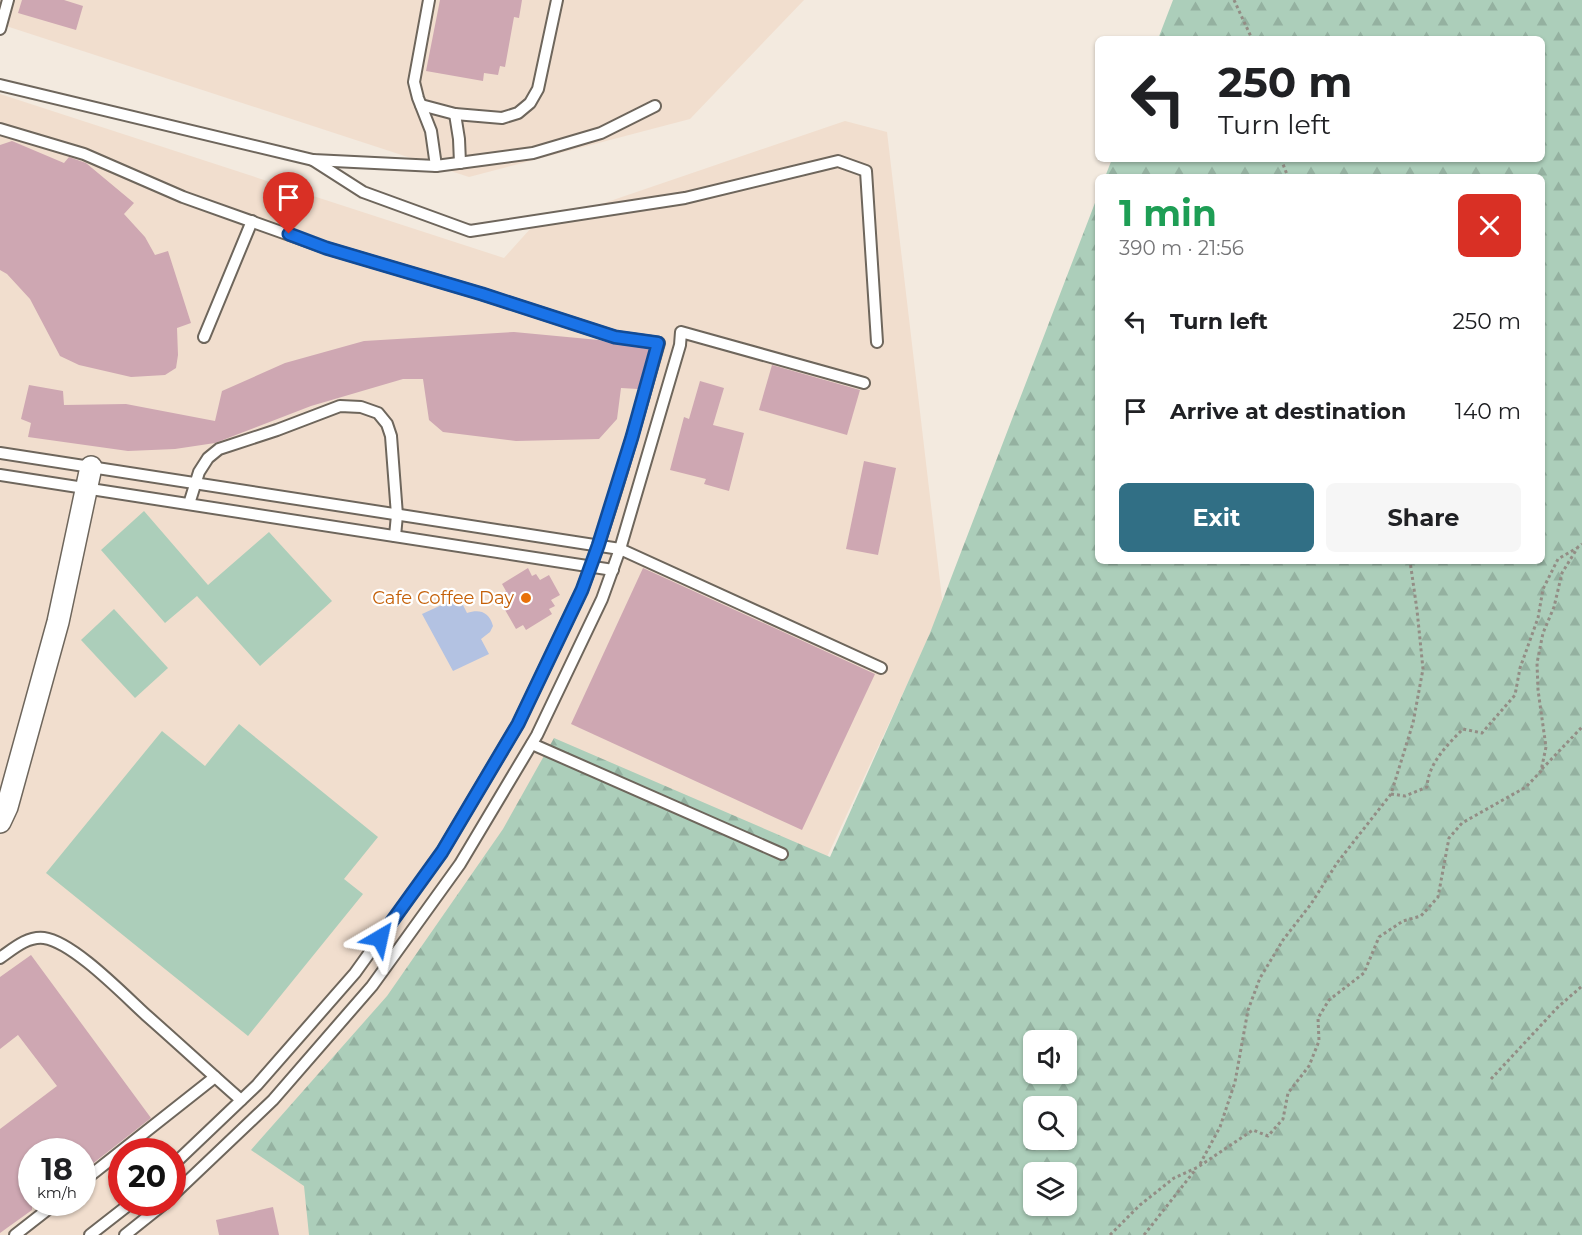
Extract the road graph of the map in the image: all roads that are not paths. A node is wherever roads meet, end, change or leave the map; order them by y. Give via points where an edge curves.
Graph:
1 (8, 0) edge
2 (429, 0) edge
3 (557, 0) edge
4 (0, 29) edge
5 (0, 85) edge
6 (421, 105) junction
7 (655, 106) dead end
8 (455, 114) junction
9 (0, 129) edge
10 (313, 160) junction
11 (460, 163) junction
12 (436, 166) junction
13 (252, 221) junction
14 (204, 337) dead end
15 (877, 342) dead end
16 (864, 383) dead end
17 (0, 453) edge
18 (91, 467) junction
19 (0, 475) edge
20 (195, 483) junction
21 (87, 489) junction
22 (189, 504) junction
23 (397, 515) junction
24 (395, 536) junction
25 (598, 546) junction
26 (620, 549) junction
27 (591, 567) junction
28 (613, 570) junction
29 (881, 668) dead end
30 (532, 744) junction
31 (2, 811) edge
32 (782, 854) dead end
33 (0, 958) edge
34 (215, 1077) junction
35 (241, 1100) junction
36 (186, 1153) edge
37 (96, 1171) edge
38 (186, 1183) edge
39 (39, 1216) edge
40 (114, 1216) edge
41 (149, 1216) edge
42 (15, 1235) edge
43 (90, 1235) edge
44 (125, 1235) edge

1 - 4 lane
2 - 6 lane via 414,82
3 - 8 lane via 538,89 530,103 502,118
5 - 10 lane
6 - 8 lane
6 - 12 lane via 431,131
7 - 11 lane via 590,137 533,153
8 - 11 lane
9 - 13 lane via 84,154 183,197
10 - 12 lane
10 - 15 lane via 363,192 470,231 685,198 838,160 866,171
11 - 12 lane
13 - 14 lane
13 - 25 lane via 326,248 615,337 658,343
16 - 26 lane via 681,332
17 - 18 lane
18 - 20 lane
18 - 21 street
19 - 21 lane
20 - 22 lane
20 - 23 lane
20 - 23 lane via 208,458 219,449 340,406 361,407 378,413 391,436
21 - 22 lane
21 - 31 street via 58,622
22 - 24 lane
23 - 24 lane
23 - 25 lane
24 - 27 lane
25 - 26 lane
25 - 27 lane
26 - 28 lane
26 - 29 lane
27 - 28 lane
27 - 35 lane via 518,724 442,852 355,973
28 - 30 lane
30 - 32 lane
30 - 38 lane via 460,864 372,986 273,1100
33 - 34 lane via 21,942 42,938 57,941 95,969
34 - 35 lane
34 - 37 lane
35 - 36 lane
39 - 42 lane
40 - 43 lane
41 - 44 lane

